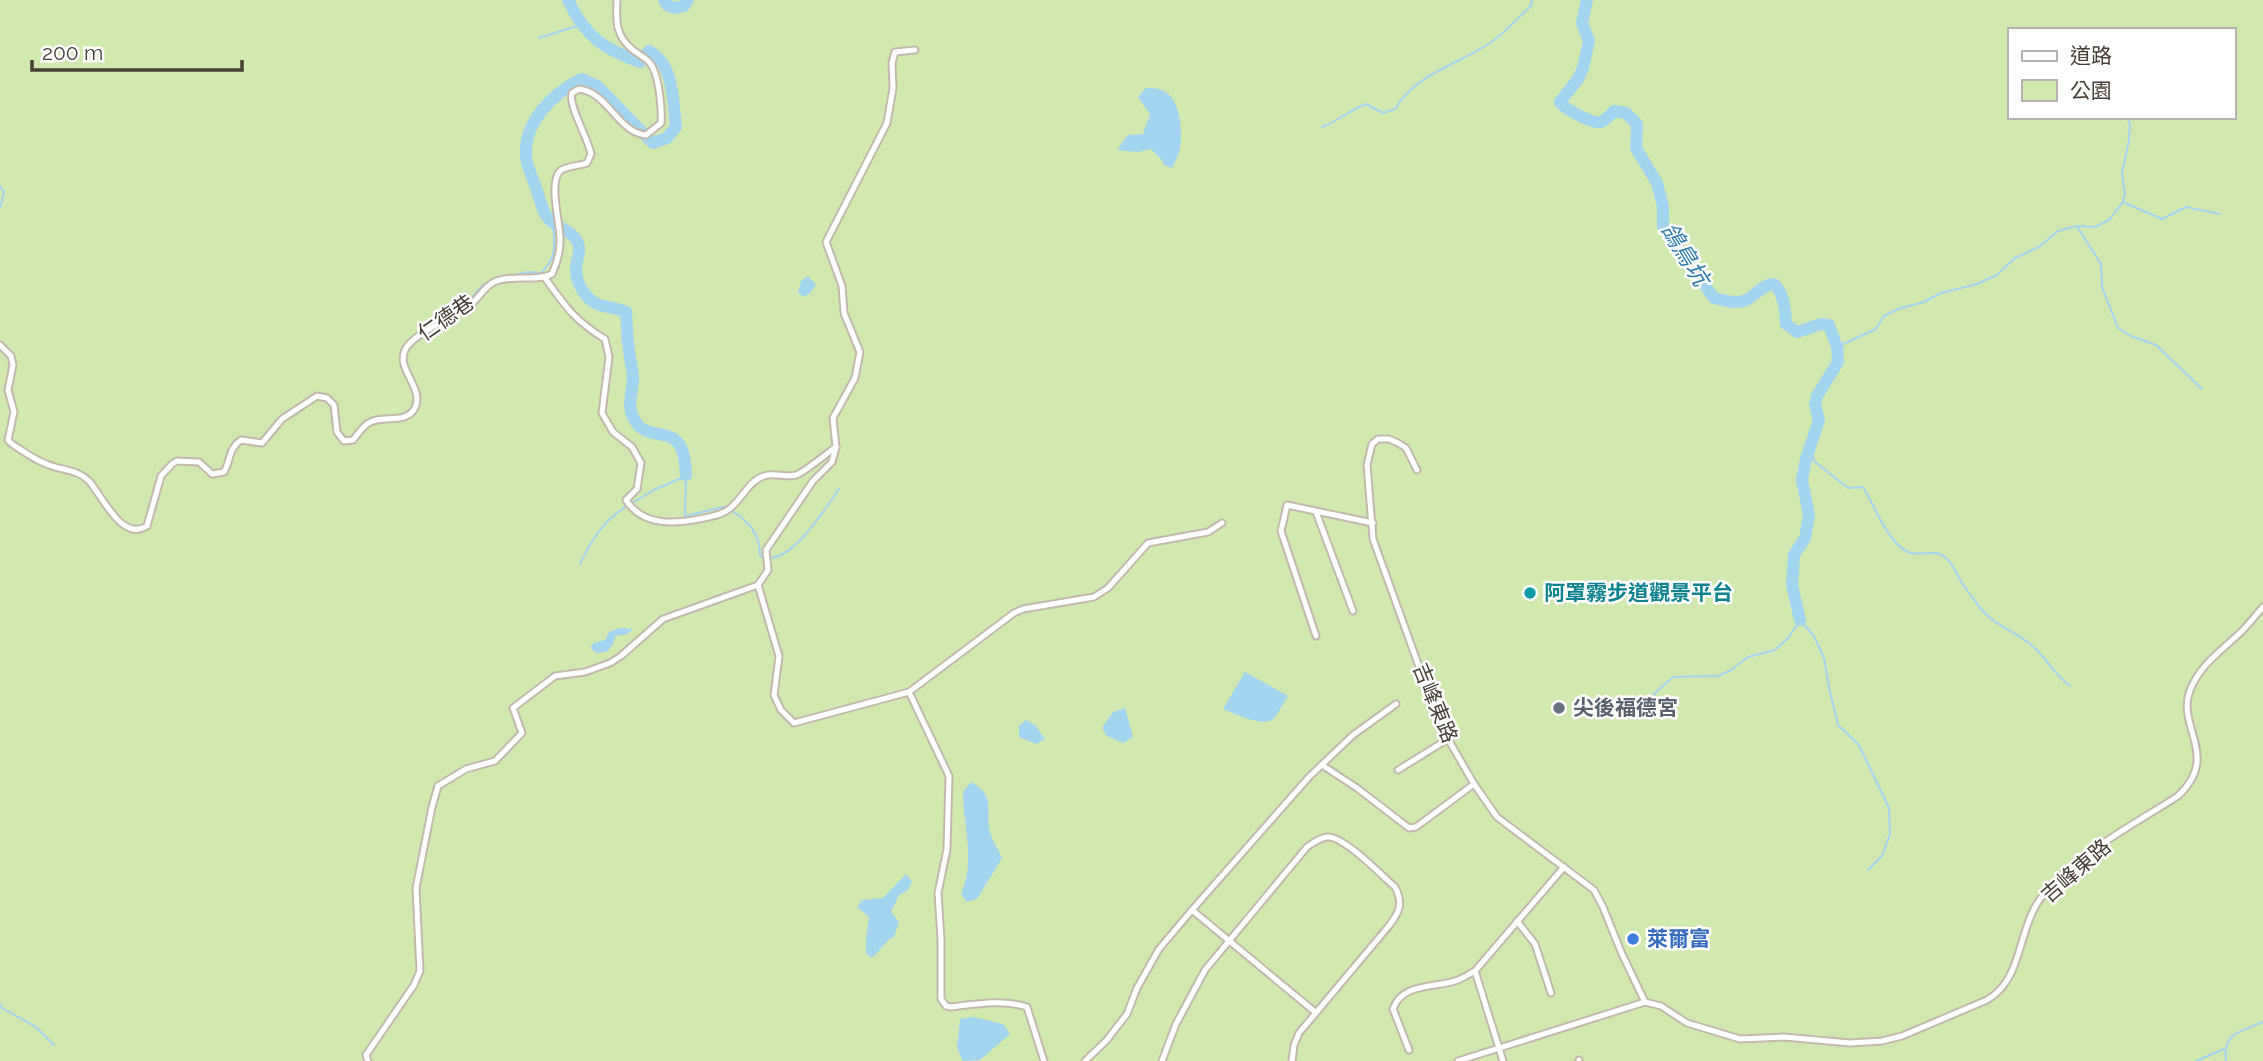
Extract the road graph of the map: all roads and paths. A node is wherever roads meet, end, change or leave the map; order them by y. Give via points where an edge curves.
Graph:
1 (617, 0) edge
2 (915, 50) dead end
3 (545, 278) junction
4 (0, 345) edge
5 (836, 447) junction
6 (1417, 470) dead end
7 (1316, 512) junction
8 (1222, 523) dead end
9 (1373, 523) junction
10 (758, 584) junction
11 (2263, 607) edge
12 (1353, 611) dead end
13 (1315, 636) dead end
14 (909, 692) junction
15 (1396, 704) dead end
16 (1448, 738) junction
17 (1322, 765) junction
18 (1398, 770) dead end
19 (1474, 784) junction
20 (1564, 867) junction
21 (1192, 910) junction
22 (1517, 921) junction
23 (1229, 942) junction
24 (1475, 971) junction
25 (1551, 993) dead end
26 (1645, 1002) junction
27 (1315, 1012) junction
28 (1499, 1048) junction
29 (1409, 1050) dead end
30 (368, 1061) edge
31 (1044, 1061) edge
32 (1085, 1061) edge
33 (1162, 1061) edge
34 (1292, 1061) edge
35 (1458, 1061) edge
36 (1503, 1061) edge

1 - 3 street via 616,28 655,72 661,123 646,135 636,134 592,92 579,89 572,93 570,102 591,154 587,163 564,169 557,178 559,256 552,274
2 - 5 street via 895,52 887,123 826,242 842,286 844,313 860,352 855,378 833,418
3 - 4 street, 仁德巷 via 496,281 473,303 412,341 403,352 418,401 412,413 378,419 353,440 344,441 337,432 334,405 317,396 282,419 262,443 237,443 230,450 224,472 212,474 199,462 172,464 161,476 147,526 136,530 126,528 80,474 48,465 8,440 14,412 8,390 13,365
3 - 5 street via 568,310 605,339 609,357 602,413 641,463 637,489 626,500 640,515 663,523 723,513 754,481 766,475 796,475
5 - 10 street via 831,462 777,532 766,552 768,570
6 - 9 street, 吉峰東路 via 1406,448 1398,443 1378,439 1372,444 1367,465
7 - 9 street
7 - 12 street
7 - 13 street via 1287,505 1281,531
8 - 14 street via 1208,532 1148,543 1108,588 1094,597 1014,613
9 - 16 street, 吉峰東路 via 1373,539
10 - 14 street via 779,656 774,695 794,723
10 - 30 street via 663,619 610,663 555,676 513,708 522,733 495,761 466,769 438,786 416,888 419,971 366,1055
11 - 26 street, 吉峰東路 via 2201,668 2190,691 2187,702 2197,769 2189,786 2090,853 2044,894 2027,922 2013,971 1999,993 1902,1036 1850,1043 1784,1037 1740,1039 1687,1023 1661,1006
14 - 31 street via 949,776 947,849 938,893 941,999 951,1007 987,1003 1027,1007
15 - 17 street
16 - 18 street
16 - 19 street, 吉峰東路
17 - 19 street via 1409,828
17 - 21 street
19 - 20 street, 吉峰東路 via 1497,817
20 - 22 street
20 - 26 street, 吉峰東路 via 1594,890
21 - 23 street
21 - 32 street via 1160,949 1127,1014
22 - 24 street
22 - 25 street via 1535,944
23 - 27 street
23 - 27 street via 1307,847 1330,836 1350,848 1395,887 1401,906
23 - 33 street via 1191,993
24 - 28 street
24 - 29 street via 1457,981 1404,992 1396,999 1393,1009
26 - 28 street
27 - 34 street via 1299,1033
28 - 35 street
28 - 36 street

